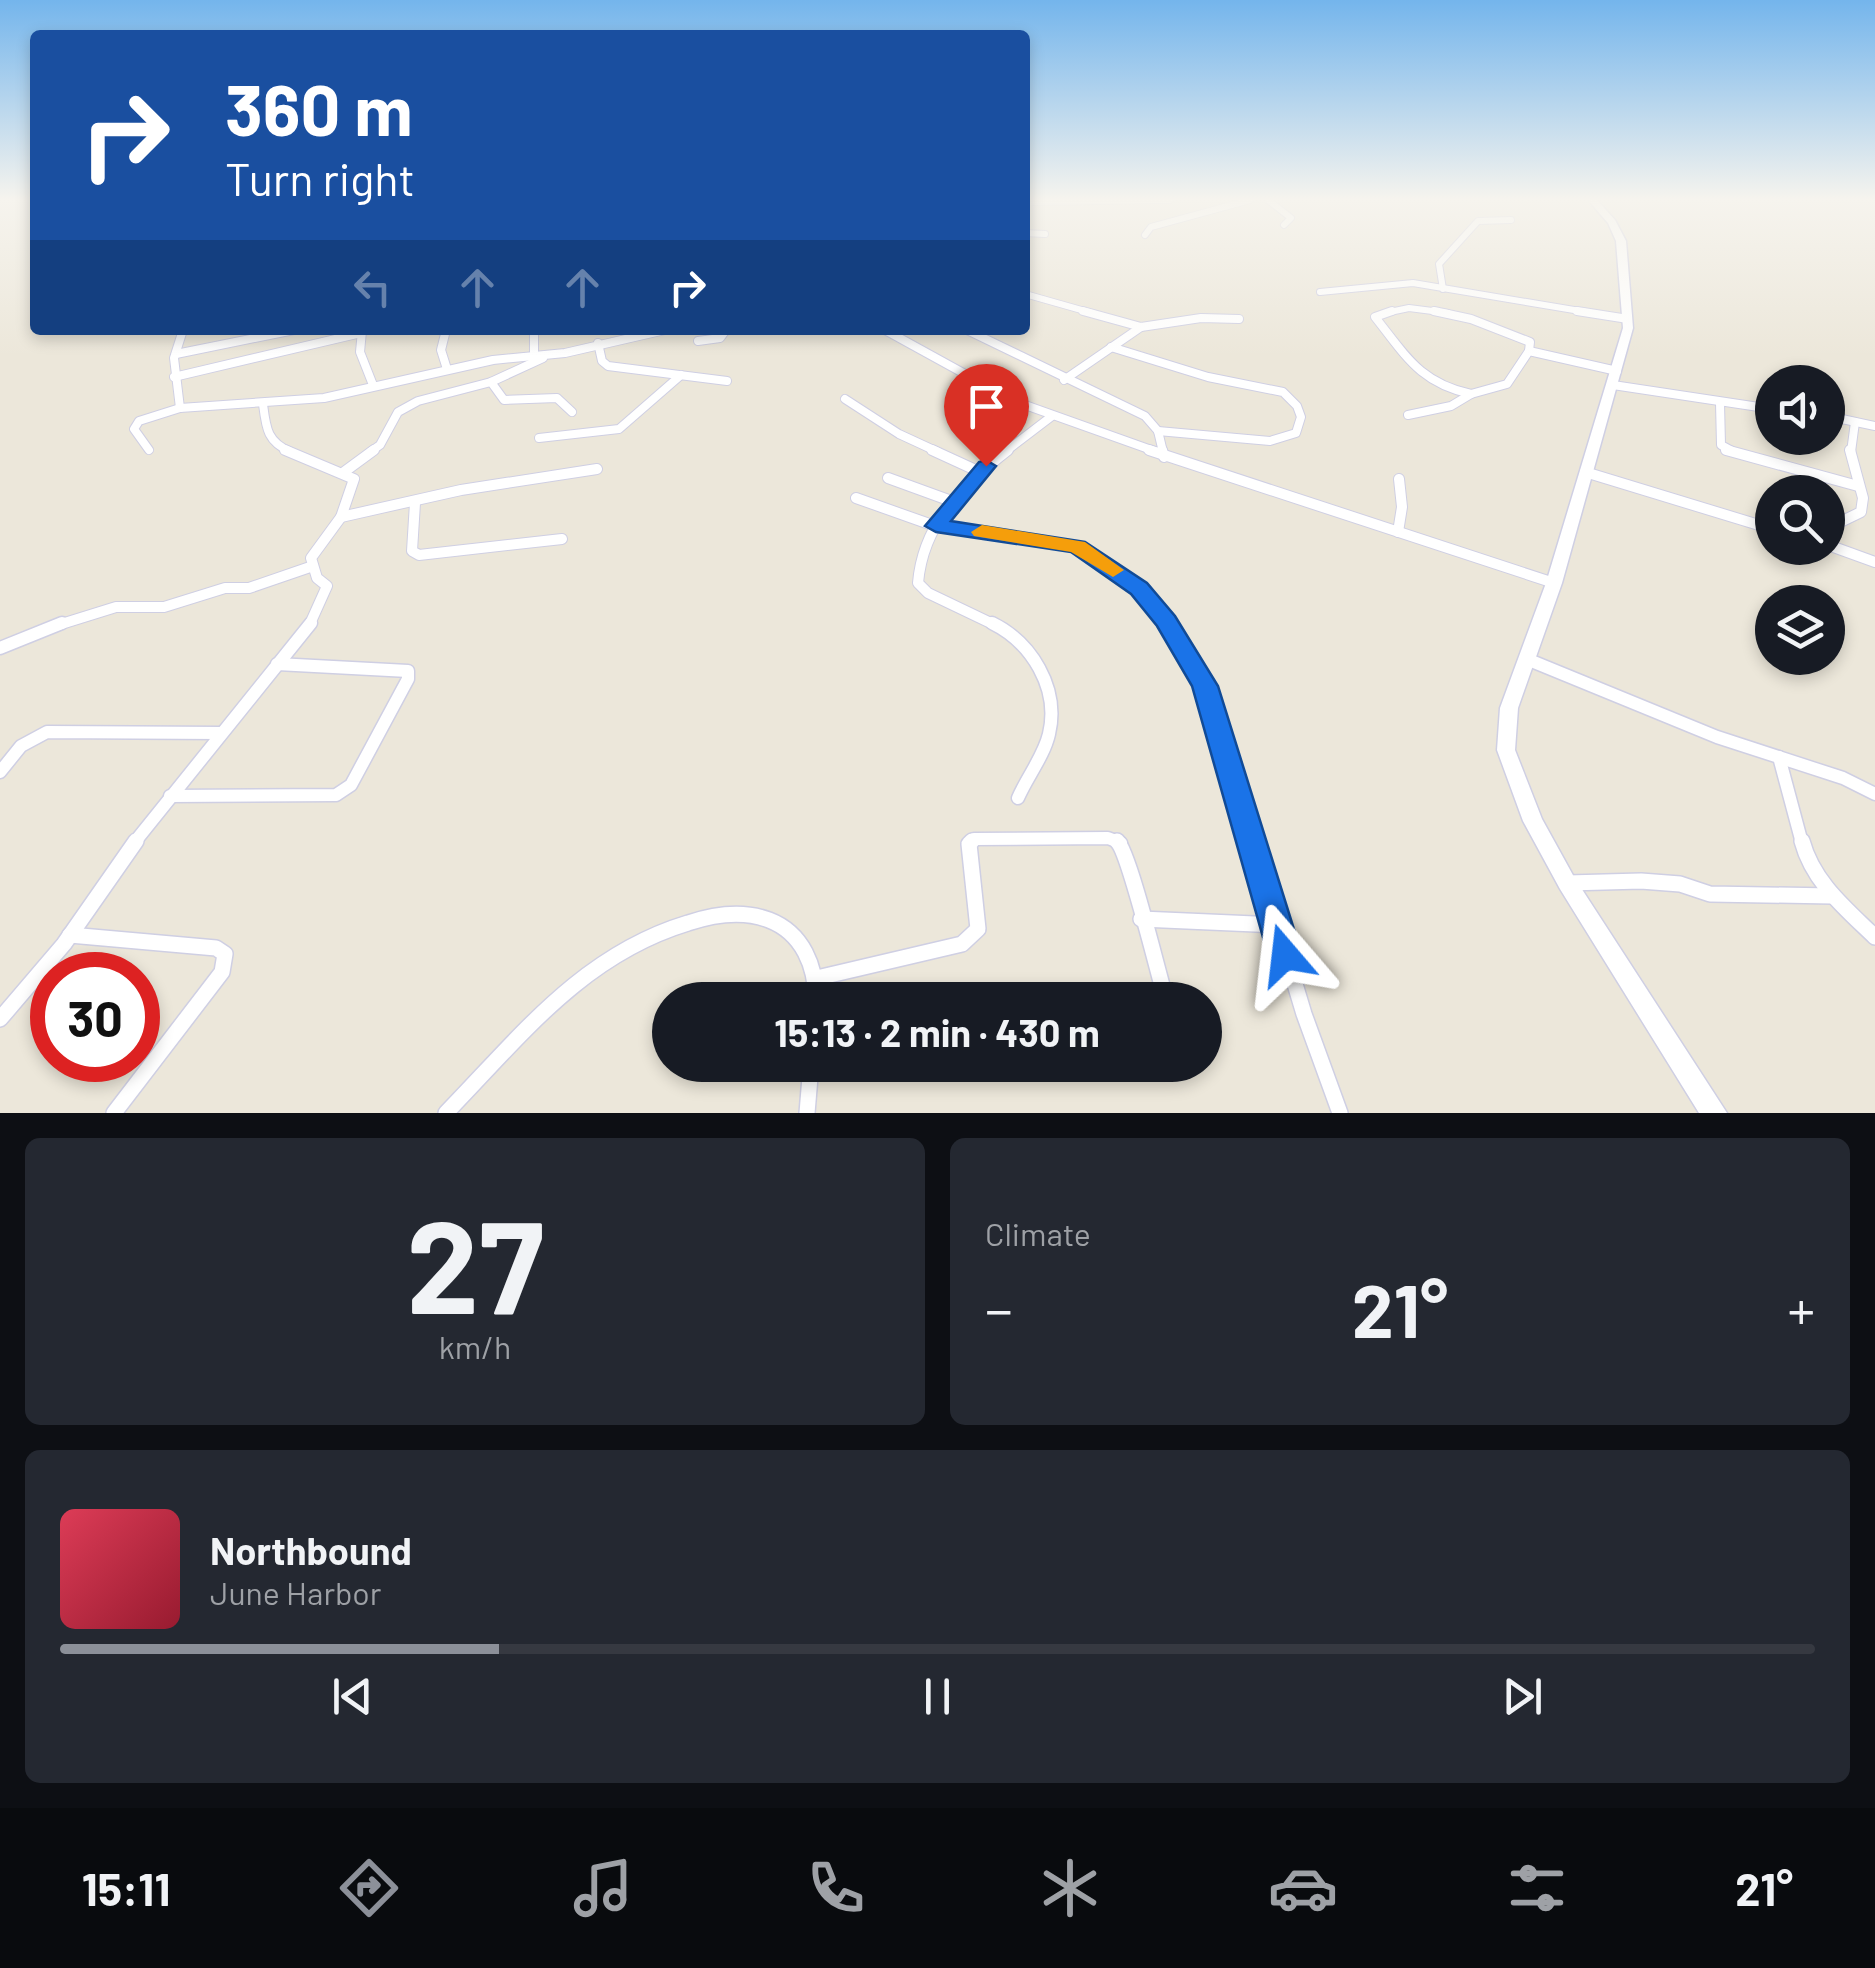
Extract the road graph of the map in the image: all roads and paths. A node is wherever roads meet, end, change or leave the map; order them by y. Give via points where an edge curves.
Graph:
1 (1448, 252) edge
2 (1621, 252) edge
3 (1443, 289) junction
4 (1320, 292) dead end
5 (1030, 295) edge
6 (1239, 319) dead end
7 (1628, 319) junction
8 (1141, 327) junction
9 (180, 335) edge
10 (269, 335) edge
11 (349, 335) edge
12 (362, 335) edge
13 (445, 335) edge
14 (534, 335) edge
15 (651, 335) edge
16 (722, 335) edge
17 (894, 335) edge
18 (977, 335) edge
19 (698, 341) dead end
20 (598, 343) junction
21 (1112, 347) junction
22 (1529, 350) junction
23 (176, 354) junction
24 (548, 355) junction
25 (534, 356) junction
26 (447, 369) junction
27 (1617, 370) junction
28 (174, 377) junction
29 (678, 378) junction
30 (1064, 380) junction
31 (727, 381) dead end
32 (491, 382) junction
33 (373, 385) junction
34 (1614, 385) junction
35 (1471, 394) junction
36 (845, 399) dead end
37 (1720, 403) junction
38 (263, 404) junction
39 (1755, 407) edge
40 (180, 408) junction
41 (572, 412) dead end
42 (1408, 415) dead end
43 (1052, 416) junction
44 (1845, 420) edge
45 (1855, 422) junction
46 (1875, 426) edge
47 (1158, 432) junction
48 (539, 438) dead end
49 (150, 450) dead end
50 (1164, 457) junction
51 (597, 469) dead end
52 (344, 472) junction
53 (980, 472) junction
54 (1585, 472) junction
55 (888, 478) dead end
56 (1399, 478) dead end
57 (1858, 486) junction
58 (856, 498) dead end
59 (954, 502) junction
60 (416, 503) junction
61 (340, 517) junction
62 (1845, 520) edge
63 (1755, 524) edge
64 (936, 526) junction
65 (1398, 532) junction
66 (562, 539) dead end
67 (1845, 552) edge
68 (1875, 562) edge
69 (313, 566) junction
70 (1554, 583) junction
71 (0, 648) edge
72 (1529, 660) junction
73 (276, 664) junction
74 (221, 733) junction
75 (1779, 757) junction
76 (0, 772) edge
77 (1875, 794) edge
78 (170, 796) junction
79 (1018, 798) dead end
80 (1567, 883) junction
81 (1832, 896) junction
82 (1141, 919) junction
83 (1276, 926) junction
84 (70, 935) junction
85 (1875, 937) edge
86 (817, 978) junction
87 (817, 982) edge
88 (1160, 982) edge
89 (0, 1019) edge
90 (810, 1082) edge
91 (114, 1113) edge
92 (446, 1113) edge
93 (808, 1113) edge
94 (1340, 1113) edge
95 (1714, 1113) edge

1 - 3 street via 1439,264
2 - 7 street
3 - 4 street via 1401,284
3 - 7 street
5 - 8 street
6 - 8 street
7 - 27 street
8 - 21 street
9 - 23 street
10 - 23 street
11 - 28 street
12 - 33 street via 360,352
13 - 26 street
14 - 25 street
15 - 20 street
16 - 19 street
17 - 43 street
18 - 30 street
20 - 24 street
20 - 29 street via 608,366
21 - 30 street
21 - 47 street via 1283,392 1301,417 1296,433 1270,441
22 - 27 street
22 - 35 street via 1513,380
22 - 35 street via 1524,339 1457,316 1413,310 1375,316 1420,374
23 - 28 street
24 - 25 street
24 - 32 street
25 - 26 street
26 - 33 street
27 - 34 street
28 - 40 street
29 - 31 street
29 - 48 street via 619,428
30 - 47 street via 1144,416
32 - 41 street via 504,400 557,398
32 - 52 street via 398,412 380,445
33 - 38 street
34 - 37 street
34 - 54 street
35 - 42 street via 1451,406
36 - 53 street via 899,434
37 - 39 street
37 - 57 street via 1720,445 1726,450
38 - 40 street
38 - 52 street via 272,442
40 - 49 street via 139,421 134,429
43 - 50 street
43 - 53 street
44 - 45 street
45 - 46 street
45 - 57 street via 1850,450
47 - 50 street
50 - 65 street
51 - 60 street
52 - 61 street via 354,488
53 - 59 street
54 - 63 street
54 - 70 street
55 - 59 street
56 - 65 street
57 - 62 street via 1861,512
58 - 64 street
59 - 64 street
60 - 61 street
60 - 66 street via 412,550 419,555
61 - 69 street via 311,558
64 - 79 street via 922,550 918,583 1028,644 1050,705 1049,737
64 - 83 street via 1077,546 1139,588 1205,686
65 - 70 street
67 - 68 street
69 - 71 street via 164,607 83,615
69 - 73 street via 327,586 325,599
70 - 72 street
72 - 75 street
72 - 80 street via 1509,708 1506,750 1533,821
73 - 74 street
73 - 78 street via 408,671 351,785 336,795
74 - 76 street via 46,732 22,746
74 - 78 street
75 - 77 street
75 - 81 street via 1806,861
78 - 84 street
80 - 81 street via 1641,881 1710,894
80 - 95 street
81 - 85 street
82 - 83 street
82 - 86 street via 1119,842 980,837 969,844 978,929 962,944
82 - 88 street
83 - 94 street
84 - 89 street
84 - 91 street via 226,954 222,972
86 - 87 street
86 - 92 street via 814,962 768,917 732,912 686,923 575,981
90 - 93 street

